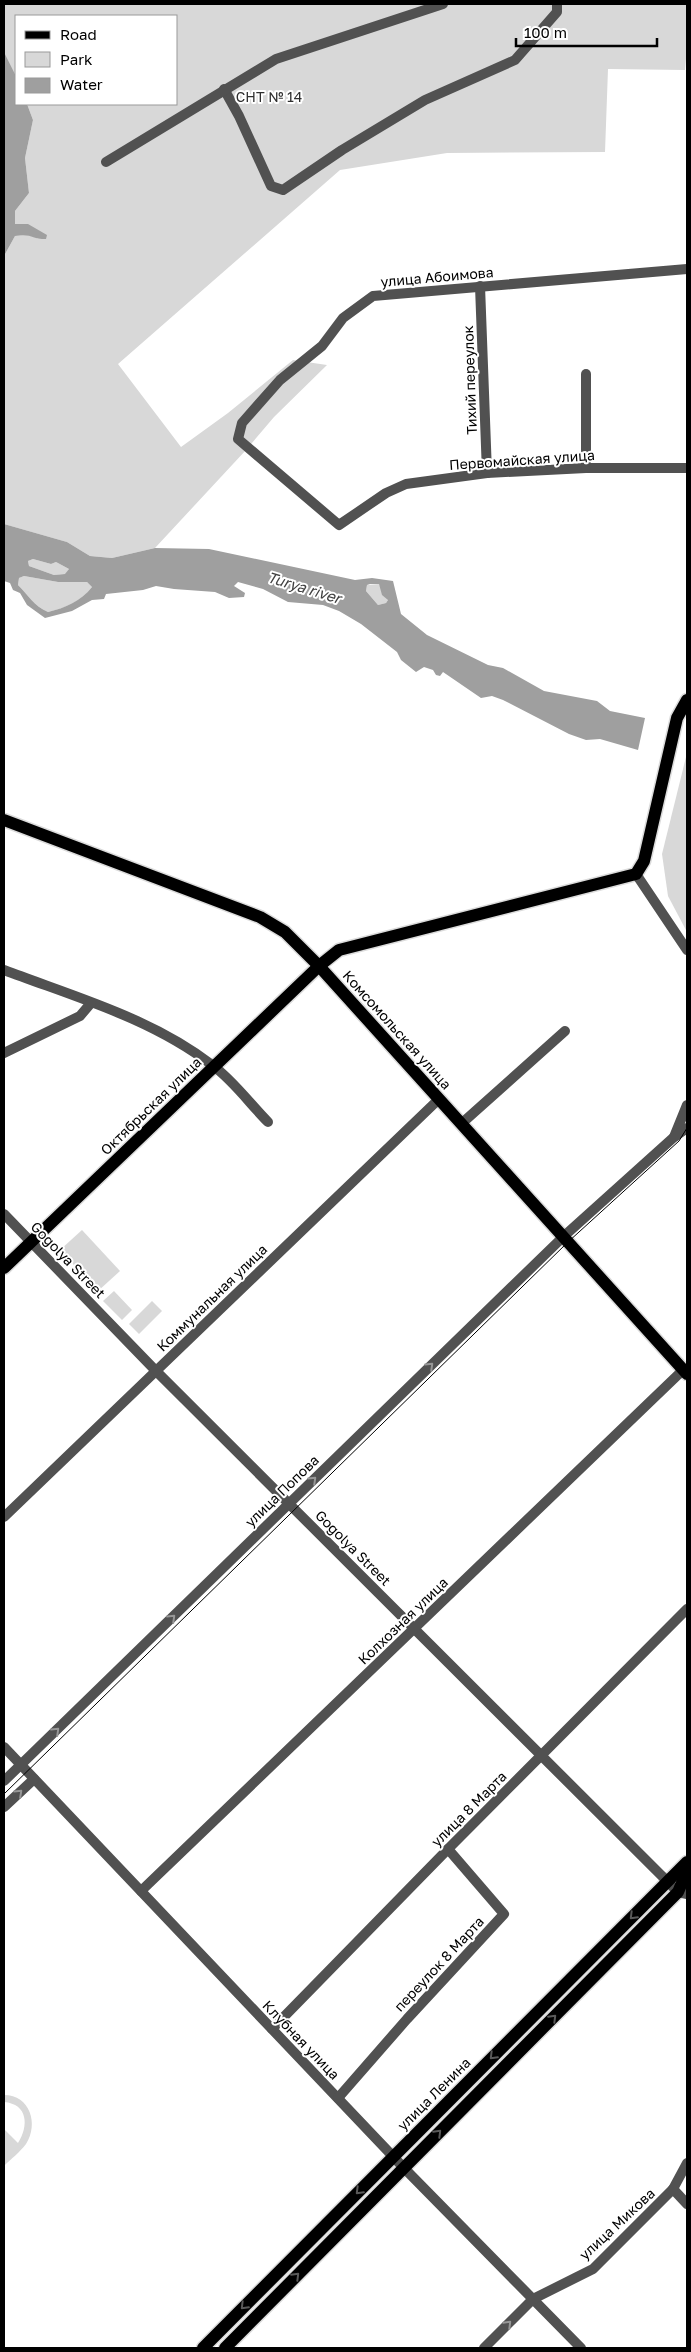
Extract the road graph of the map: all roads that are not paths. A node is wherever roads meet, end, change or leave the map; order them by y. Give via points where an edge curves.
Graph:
1 (443, 4) edge
2 (557, 4) edge
3 (224, 89) junction
4 (106, 162) dead end
5 (687, 269) edge
6 (480, 286) junction
7 (586, 374) dead end
8 (242, 422) joint
9 (586, 468) junction
10 (687, 468) edge
11 (487, 473) junction
12 (687, 700) edge
13 (4, 820) edge
14 (636, 874) junction
15 (687, 950) edge
16 (319, 966) junction
17 (4, 970) edge
18 (91, 1003) junction
19 (566, 1030) dead end
20 (4, 1053) edge
21 (214, 1066) junction
22 (439, 1099) junction
23 (687, 1105) edge
24 (268, 1122) dead end
25 (461, 1124) junction
26 (687, 1128) edge
27 (673, 1138) junction
28 (4, 1214) edge
29 (563, 1237) junction
30 (31, 1242) junction
31 (4, 1268) edge
32 (156, 1371) junction
33 (685, 1372) edge
34 (289, 1504) junction
35 (4, 1517) edge
36 (687, 1609) edge
37 (414, 1629) junction
38 (4, 1748) edge
39 (542, 1757) junction
40 (21, 1765) junction
41 (34, 1779) junction
42 (4, 1781) edge
43 (4, 1807) edge
44 (448, 1849) junction
45 (687, 1862) edge
46 (687, 1871) edge
47 (667, 1882) junction
48 (141, 1891) junction
49 (682, 1893) edge
50 (272, 2029) junction
51 (338, 2098) junction
52 (393, 2157) junction
53 (687, 2163) edge
54 (404, 2168) junction
55 (673, 2189) junction
56 (687, 2204) edge
57 (533, 2299) junction
58 (203, 2348) edge
59 (225, 2348) edge
60 (484, 2348) edge
61 (581, 2348) edge

1 - 3 street via 276,59
2 - 3 street via 557,12 516,60 425,100 283,190 271,186
3 - 4 street
5 - 6 street, улица Абоимова
6 - 8 street, улица Абоимова via 373,296 343,318 322,346 280,380
6 - 11 street, Тихий переулок
7 - 9 street
8 - 11 street, Первомайская улица via 238,439 339,525 386,493 406,484
9 - 10 street, Первомайская улица
9 - 11 street, Первомайская улица
12 - 14 main road via 677,718 644,861
13 - 16 main road, Комсомольская улица via 260,917 284,932
14 - 15 street
14 - 16 main road, Октябрьская улица via 339,950
16 - 21 main road, Октябрьская улица
16 - 22 main road, Комсомольская улица
17 - 18 street
18 - 20 street via 80,1016
18 - 21 street via 136,1020
19 - 25 street
21 - 24 street
21 - 30 main road, Октябрьская улица
22 - 25 main road, Комсомольская улица
22 - 32 street, Коммунальная улица
23 - 27 street
25 - 29 main road, Комсомольская улица
26 - 27 street, улица Попова
27 - 29 street, улица Попова
28 - 30 street, Gogolya Street
29 - 33 main road, Комсомольская улица
34 -> 29 street, улица Попова
30 - 31 main road, Октябрьская улица
30 - 32 street, Gogolya Street
32 - 34 street, Gogolya Street
32 - 35 street, Коммунальная улица
33 - 37 street, Колхозная улица
34 - 37 street, Gogolya Street
40 -> 34 street, улица Попова
36 - 39 street, улица 8 Марта
37 - 39 street, Gogolya Street
37 - 48 street, Колхозная улица
38 - 40 street, Клубная улица
39 - 44 street, улица 8 Марта
39 - 47 street, Gogolya Street
40 - 41 street, Клубная улица
40 - 42 street, улица Попова
43 -> 41 street
41 - 48 street, Клубная улица
44 - 50 street, улица 8 Марта
44 - 51 street, переулок 8 Марта via 504,1914
45 - 47 main road, улица Ленина
46 - 49 main road
47 - 49 street, Gogolya Street
47 -> 52 main road, улица Ленина
48 - 50 street, Клубная улица
54 -> 49 main road
50 - 51 street, Клубная улица
51 - 52 street, Клубная улица
52 - 54 street, Клубная улица
52 -> 58 main road, улица Ленина
53 - 55 street, улица Микова
54 - 57 street, Клубная улица
59 -> 54 main road
55 - 56 street
55 - 57 street, улица Микова via 593,2269
60 -> 57 street, улица Микова
57 - 61 street, Клубная улица

